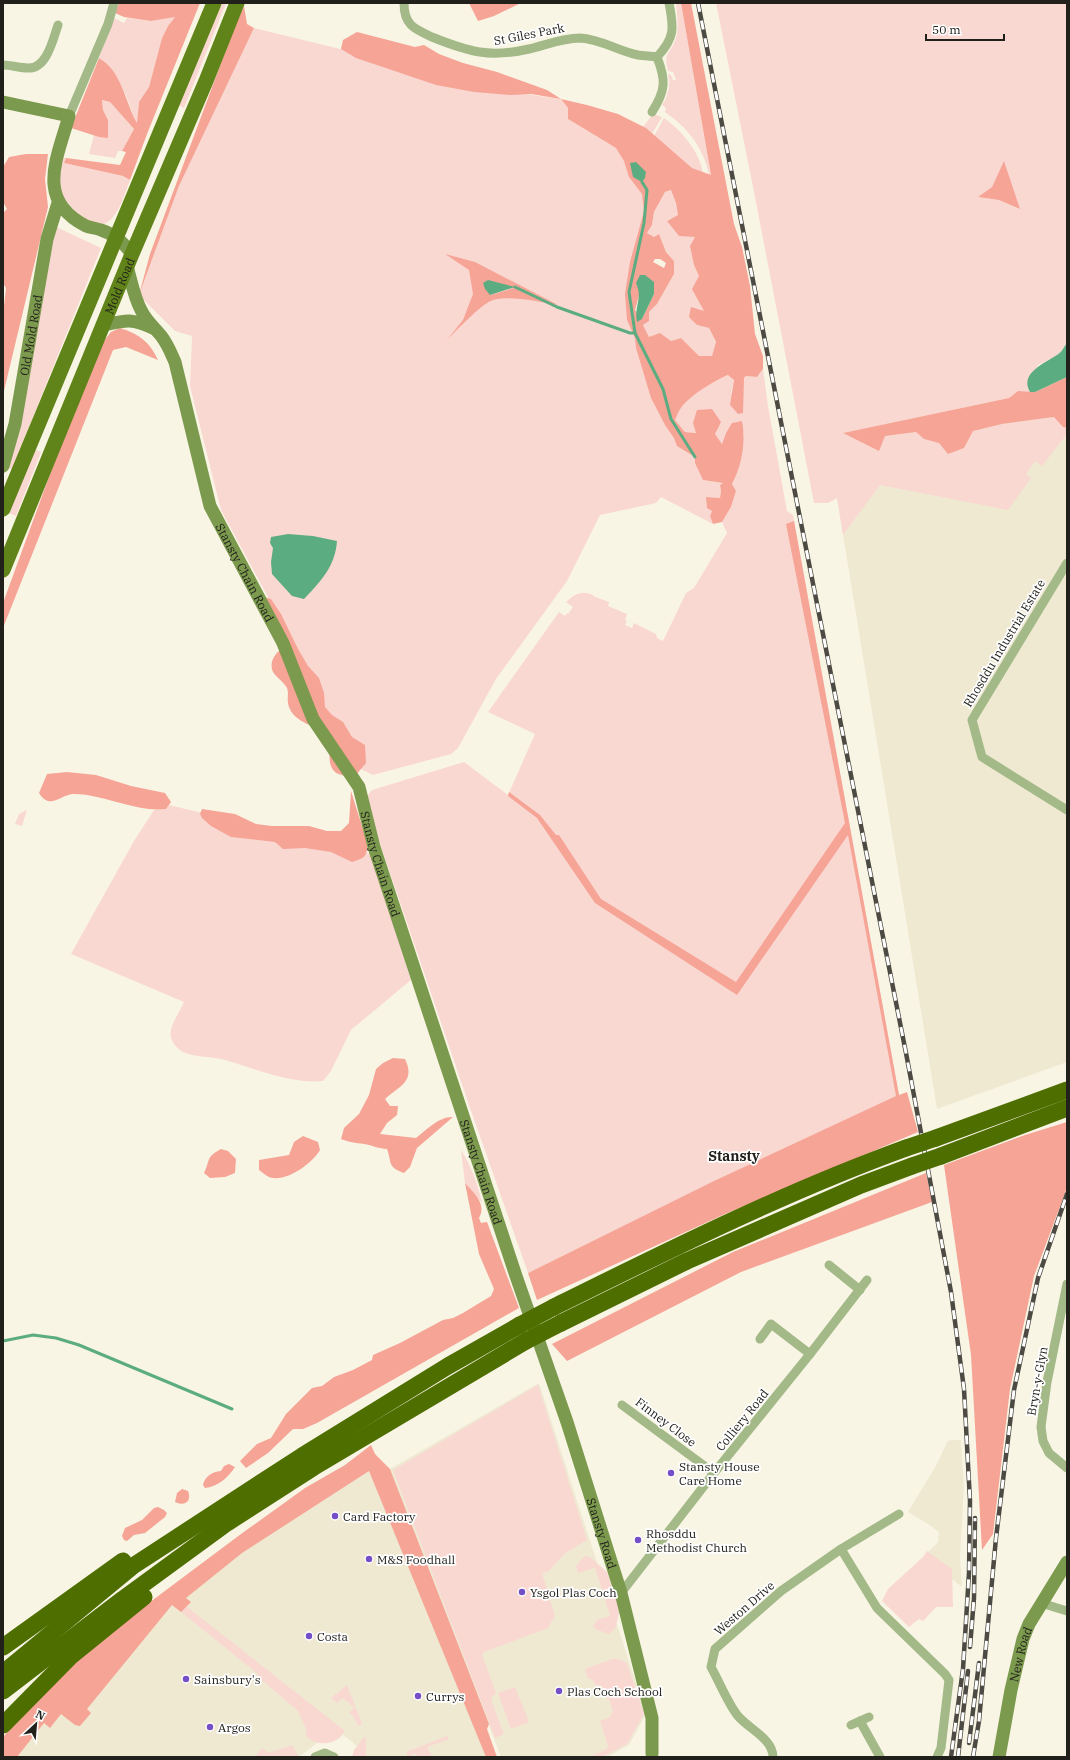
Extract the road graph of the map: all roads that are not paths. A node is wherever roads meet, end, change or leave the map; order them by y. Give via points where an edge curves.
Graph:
1 (114, 3) edge
2 (214, 3) edge
3 (237, 3) edge
4 (404, 3) edge
5 (669, 3) edge
6 (58, 25) dead end
7 (657, 57) junction
8 (3, 65) edge
9 (3, 102) edge
10 (652, 112) dead end
11 (70, 116) junction
12 (58, 204) junction
13 (116, 238) junction
14 (130, 260) junction
15 (104, 325) junction
16 (152, 328) junction
17 (3, 466) edge
18 (3, 509) edge
19 (1067, 563) edge
20 (3, 570) edge
21 (1067, 810) edge
22 (1067, 1090) edge
23 (1067, 1108) edge
24 (829, 1265) dead end
25 (867, 1280) dead end
26 (1067, 1286) edge
27 (860, 1290) junction
28 (760, 1339) dead end
29 (810, 1354) junction
30 (622, 1405) dead end
31 (567, 1422) joint
32 (319, 1445) junction
33 (314, 1467) junction
34 (1067, 1468) edge
35 (714, 1473) junction
36 (898, 1514) dead end
37 (841, 1549) junction
38 (1067, 1562) edge
39 (621, 1593) junction
40 (1041, 1603) junction
41 (1067, 1612) edge
42 (3, 1647) edge
43 (3, 1673) edge
44 (3, 1691) edge
45 (3, 1725) edge
46 (851, 1725) dead end
47 (652, 1756) edge
48 (315, 1757) edge
49 (334, 1757) edge
50 (773, 1757) edge
51 (880, 1757) edge
52 (937, 1757) edge
53 (999, 1757) edge

1 - 11 street via 108,24
2 - 13 main road, Mold Road
3 - 14 main road, Mold Road
4 - 7 street, St Giles Park via 404,12 411,26 417,31 461,49 493,54 582,38 638,55
5 - 7 street via 672,34 666,47
6 - 8 street via 58,36 37,66 29,68
7 - 10 street via 665,81 662,97
9 - 11 street
11 - 12 street via 54,168 53,185
12 - 13 street via 87,227 103,230
12 - 17 street, Old Mold Road via 47,239 15,424
13 - 14 street via 126,245
13 - 18 main road, Mold Road
14 - 15 main road, Mold Road
14 - 16 street, Stansty Chain Road via 135,297
15 - 16 street, Stansty Chain Road via 128,320
15 - 20 main road, Mold Road
16 - 31 street, Stansty Chain Road via 161,336 175,362 210,506 283,643 313,719 359,787 374,848
19 - 21 street, Rhosddu Industrial Estate via 972,720 982,757
22 - 32 highway, bridge via 859,1165 689,1240 520,1325
23 - 33 highway, bridge via 862,1185 687,1261 526,1341
24 - 27 street
25 - 27 street, Colliery Road
26 - 34 street, Bryn-y-Glyn via 1041,1427 1043,1442 1049,1453
27 - 29 street, Colliery Road
28 - 29 street via 771,1324
29 - 35 street, Colliery Road
30 - 35 street, Finney Close
31 - 39 street, Stansty Road
32 - 42 highway via 231,1492 161,1535
32 - 43 highway via 133,1566
33 - 44 highway via 227,1523
33 - 45 highway via 230,1536 141,1599 70,1658
35 - 39 street, Colliery Road
36 - 37 street, Weston Drive
37 - 50 street, Weston Drive via 781,1591 715,1649 711,1667 737,1714 750,1728 765,1738
37 - 52 street via 877,1608 949,1680 941,1748
38 - 40 street, New Road
39 - 47 street, Stansty Road via 652,1718
40 - 41 street
40 - 53 street, New Road via 1023,1639
46 - 51 street via 865,1719
48 - 49 street via 325,1753

